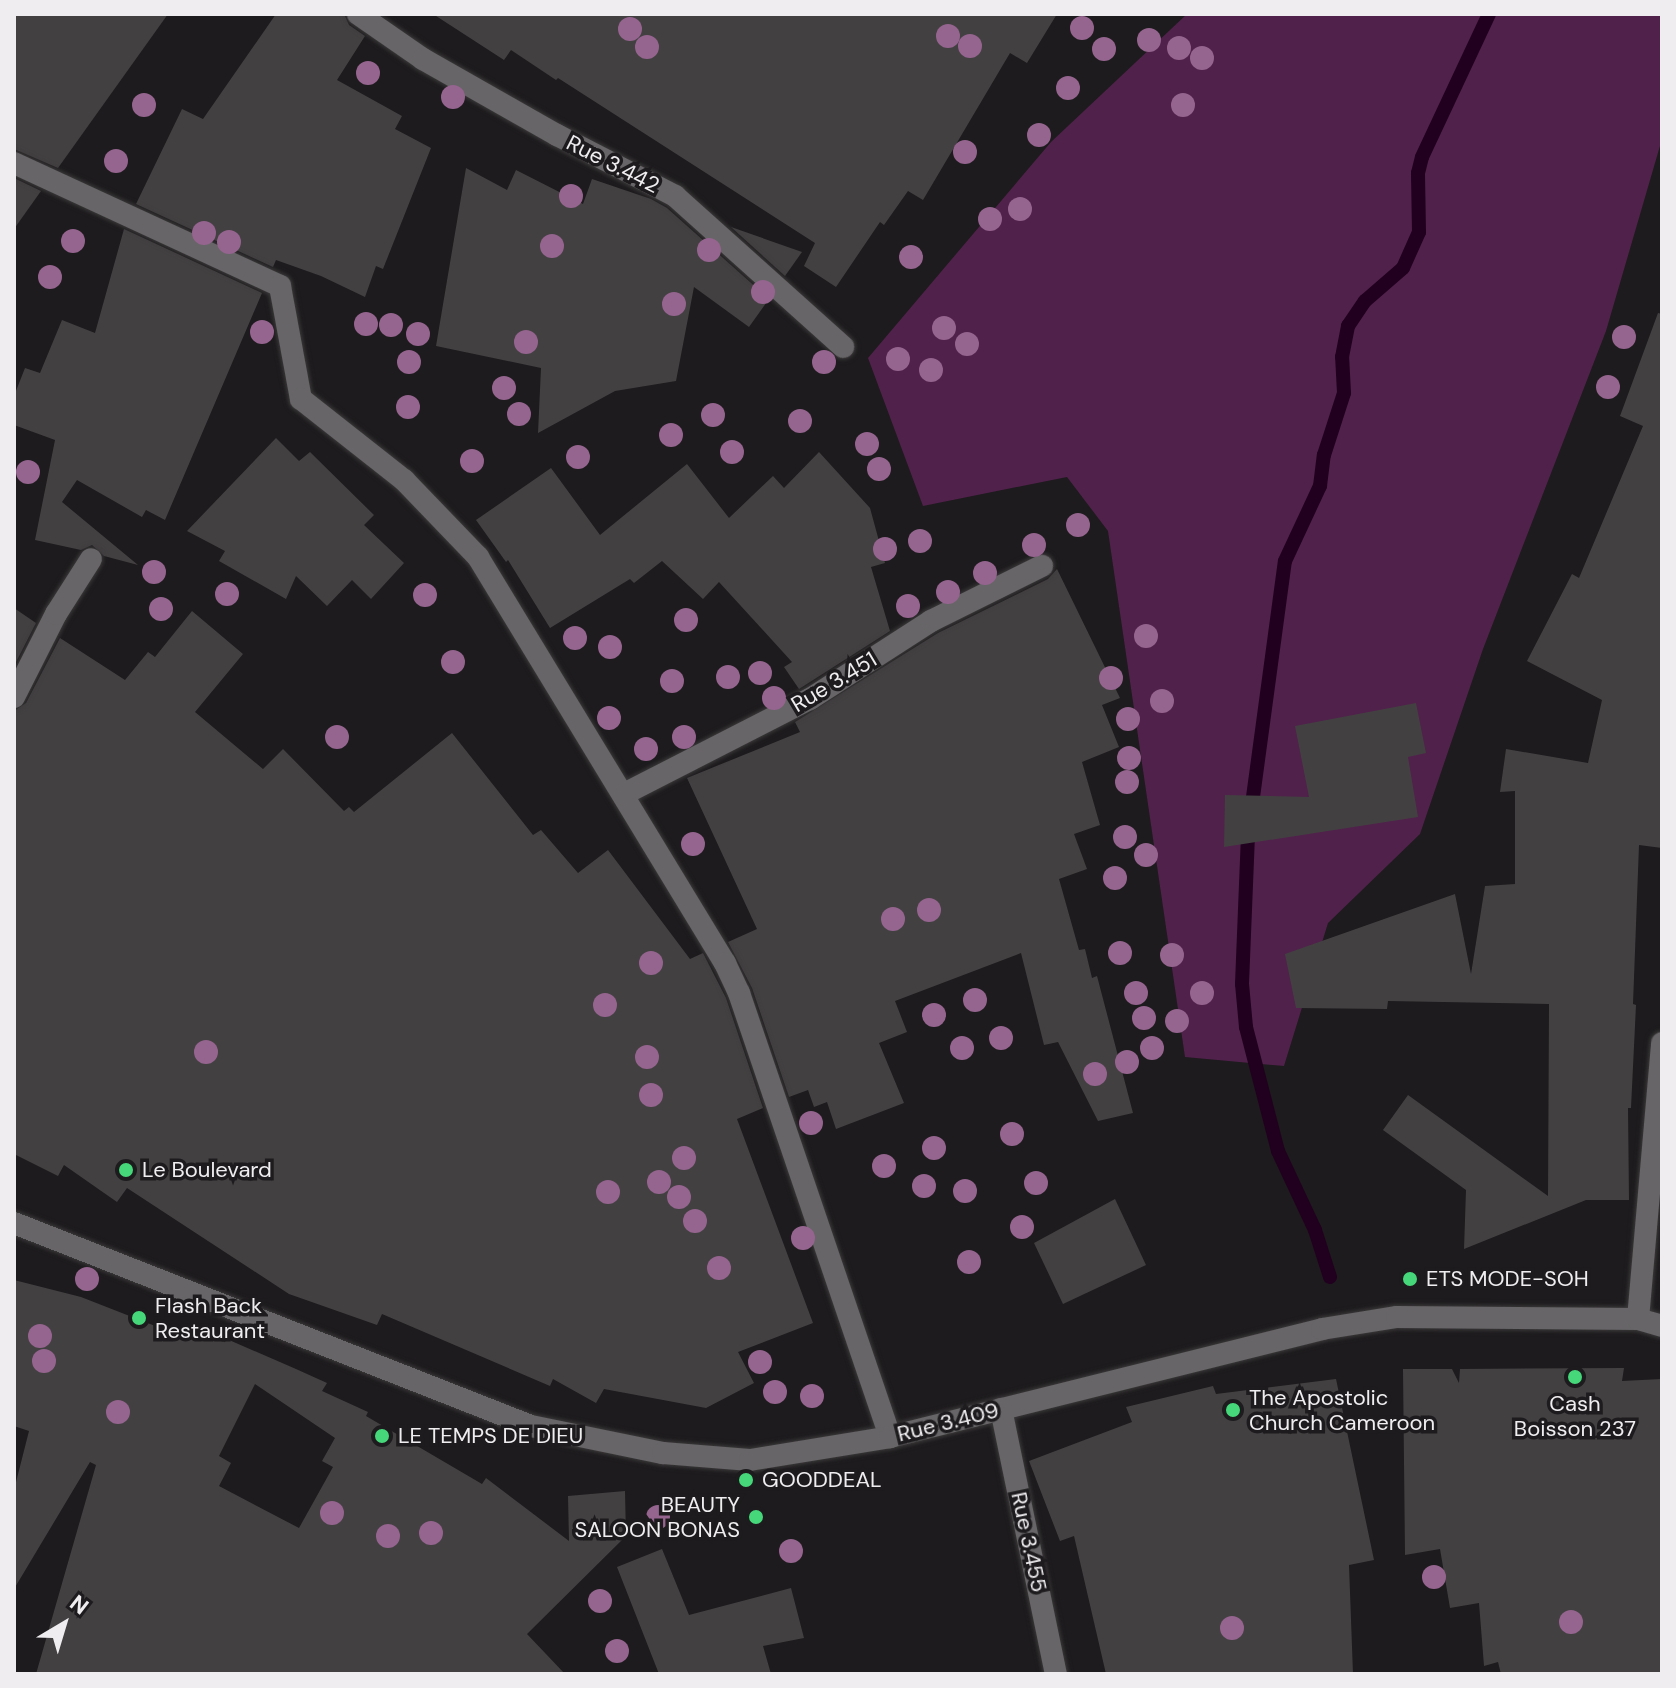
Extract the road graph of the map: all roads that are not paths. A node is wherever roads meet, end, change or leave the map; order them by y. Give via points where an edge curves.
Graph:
1 (358, 14) edge
2 (14, 163) edge
3 (843, 347) dead end
4 (91, 559) dead end
5 (1042, 566) dead end
6 (14, 697) edge
7 (624, 794) junction
8 (1662, 1043) edge
9 (14, 1223) edge
10 (1638, 1319) junction
11 (1662, 1326) edge
12 (1001, 1409) junction
13 (890, 1437) junction
14 (1056, 1674) edge

1 - 3 street, Rue 3.442 via 423,59 675,196
2 - 7 street via 280,286 301,399 404,480 478,557
4 - 6 street
5 - 7 street, Rue 3.451 via 931,621 810,699
7 - 13 street via 739,993
8 - 10 street
9 - 13 street, Rue 3.409 via 531,1426 663,1453 750,1460
10 - 11 street, Rue 3.409
10 - 12 street, Rue 3.409 via 1397,1317 1322,1329
12 - 13 street, Rue 3.409
12 - 14 street, Rue 3.455

